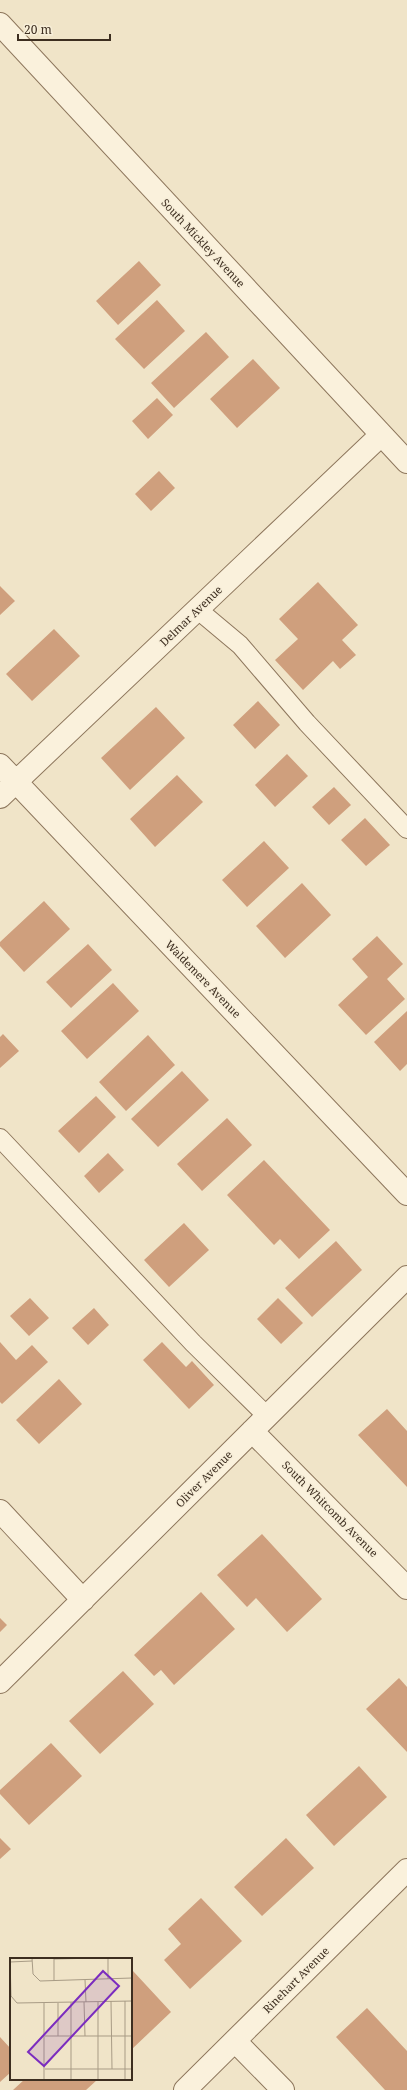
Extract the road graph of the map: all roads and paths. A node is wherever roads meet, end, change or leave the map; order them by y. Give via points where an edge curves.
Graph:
1 (0, 24) edge
2 (381, 434) junction
3 (407, 462) edge
4 (197, 609) junction
5 (0, 765) edge
6 (16, 782) junction
7 (0, 797) edge
8 (407, 829) edge
9 (0, 1138) edge
10 (407, 1194) edge
11 (407, 1277) edge
12 (267, 1416) junction
13 (252, 1431) junction
14 (0, 1511) edge
15 (407, 1588) edge
16 (83, 1600) junction
17 (0, 1682) edge
18 (407, 1870) edge
19 (234, 2041) junction
20 (185, 2090) edge
21 (283, 2090) edge

1 - 2 street, South Mickley Avenue
2 - 3 street, South Mickley Avenue
2 - 4 street, Delmar Avenue
4 - 6 street, Delmar Avenue
4 - 8 lane via 240,645 307,723
5 - 6 street, Waldemere Avenue
6 - 7 street, Delmar Avenue
6 - 10 street, Waldemere Avenue
9 - 12 lane via 182,1332
11 - 12 street, Oliver Avenue
12 - 13 street, Oliver Avenue
13 - 15 street, South Whitcomb Avenue
13 - 16 street, Oliver Avenue
14 - 16 street
16 - 17 street, Oliver Avenue
18 - 19 street, Rinehart Avenue
19 - 20 street, Rinehart Avenue
19 - 21 street

